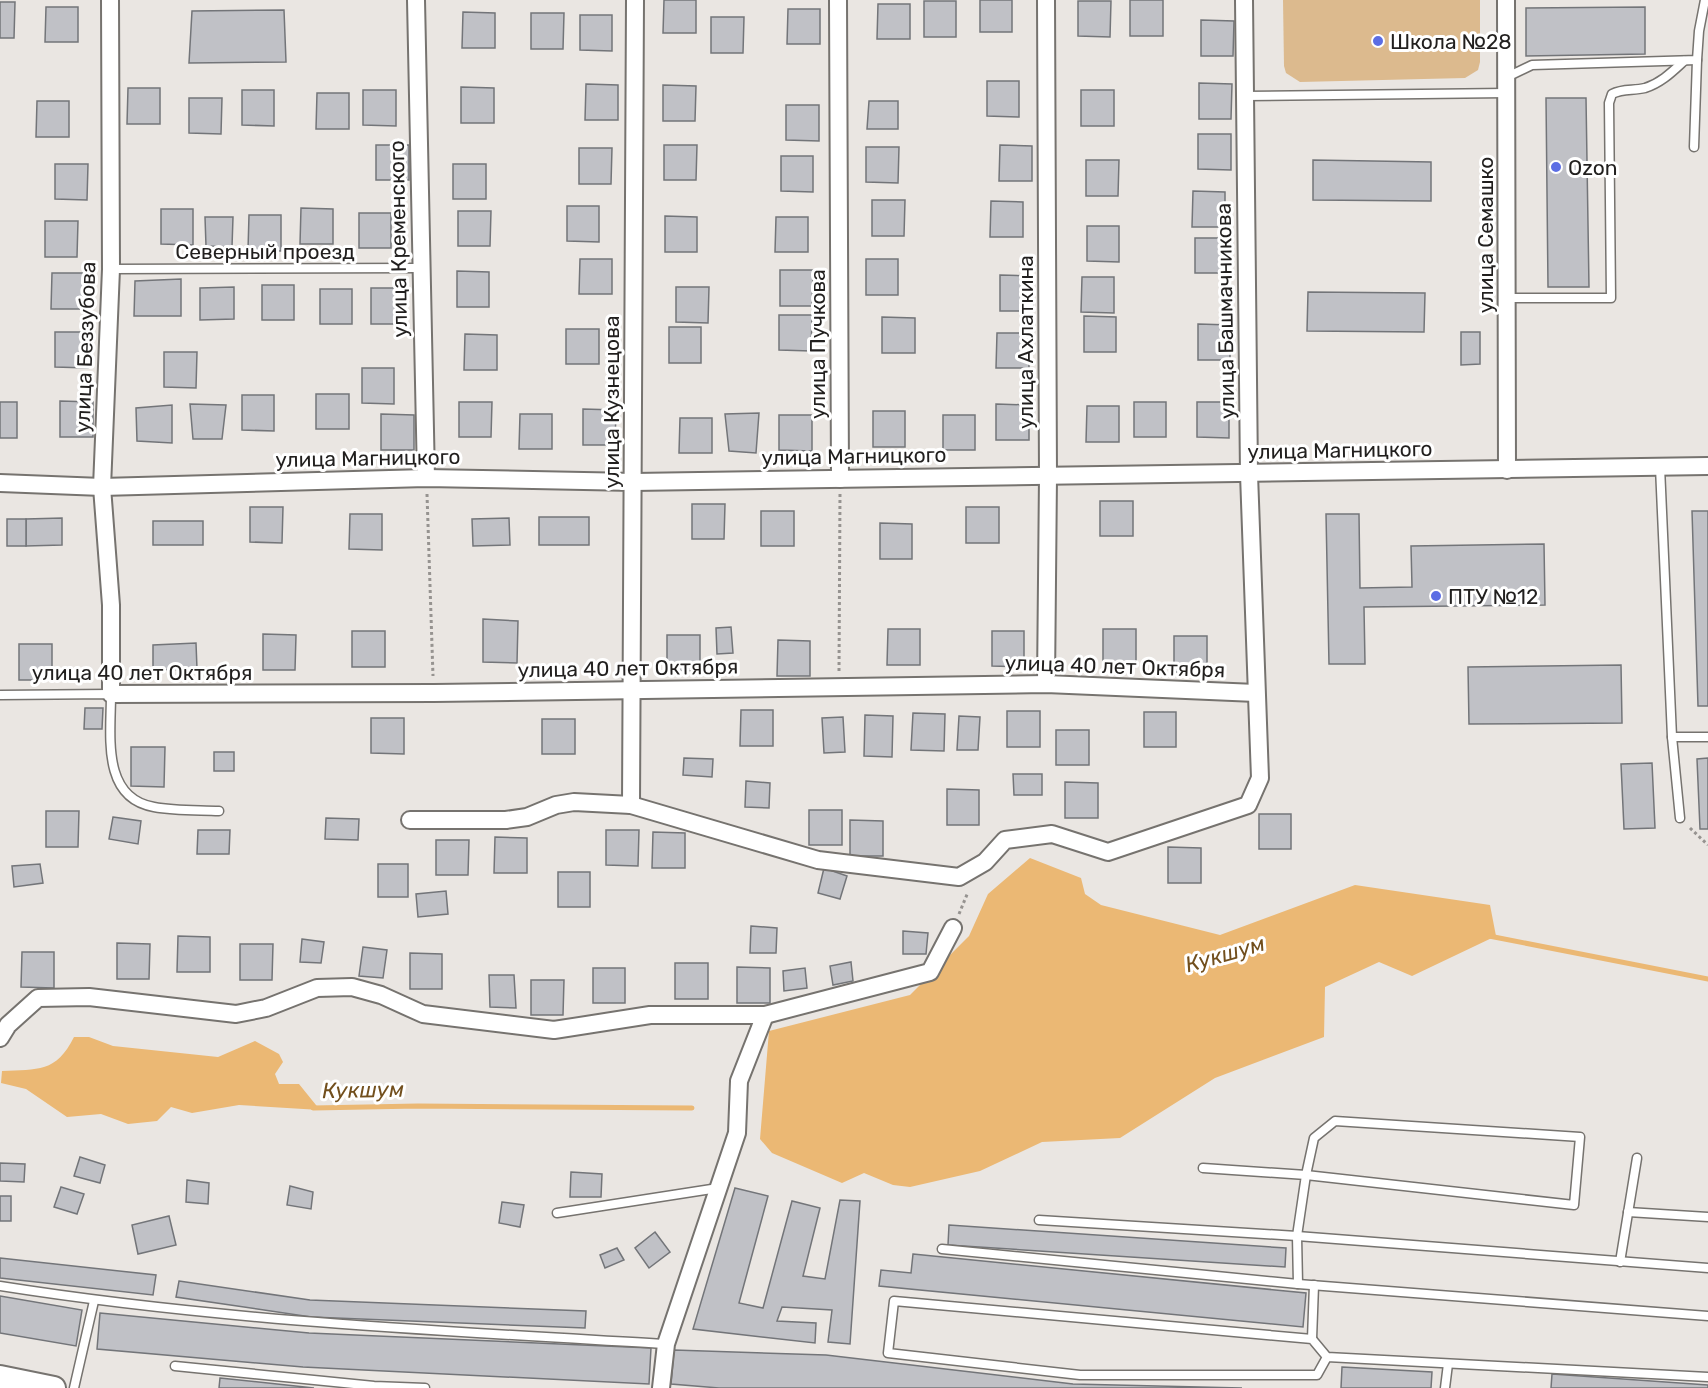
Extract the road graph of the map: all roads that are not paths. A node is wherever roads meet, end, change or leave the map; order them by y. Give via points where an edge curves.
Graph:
1 (110, 0) edge
2 (416, 0) edge
3 (635, 0) edge
4 (838, 0) edge
5 (1046, 0) edge
6 (1244, 0) edge
7 (1506, 0) edge
8 (1705, 0) edge
9 (1697, 60) junction
10 (1684, 61) junction
11 (1507, 85) junction
12 (1245, 96) junction
13 (1694, 147) dead end
14 (420, 268) junction
15 (111, 269) junction
16 (1507, 298) junction
17 (1708, 466) edge
18 (1660, 467) junction
19 (1508, 470) junction
20 (1249, 474) junction
21 (1048, 476) junction
22 (426, 478) junction
23 (840, 479) junction
24 (634, 482) junction
25 (0, 483) edge
26 (102, 487) junction
27 (1046, 684) junction
28 (633, 690) junction
29 (1256, 693) junction
30 (111, 694) junction
31 (0, 695) edge
32 (1672, 737) junction
33 (1708, 737) edge
34 (631, 805) junction
35 (219, 811) dead end
36 (1680, 818) road end
37 (410, 820) dead end
38 (953, 928) road end
39 (765, 1015) junction
40 (0, 1038) edge
41 (1637, 1158) dead end
42 (1203, 1168) dead end
43 (1306, 1175) junction
44 (718, 1188) junction
45 (1628, 1212) junction
46 (557, 1213) dead end
47 (1708, 1217) edge
48 (1039, 1220) dead end
49 (1297, 1236) junction
50 (942, 1249) dead end
51 (1620, 1262) junction
52 (1708, 1268) edge
53 (1298, 1284) junction
54 (0, 1286) edge
55 (1314, 1286) junction
56 (94, 1301) junction
57 (1708, 1316) edge
58 (1312, 1339) junction
59 (666, 1344) junction
60 (1327, 1357) junction
61 (1448, 1364) junction
62 (175, 1366) dead end
63 (0, 1377) edge
64 (1708, 1377) edge
65 (54, 1388) edge
66 (74, 1388) edge
67 (425, 1388) edge
68 (661, 1388) edge
69 (1445, 1388) edge

1 - 15 street, улица Беззубова
2 - 14 street, улица Кременского
3 - 24 street, улица Кузнецова
4 - 23 street, улица Пучкова
5 - 21 street, улица Ахлаткина
6 - 12 street, улица Башмачникова
7 - 11 street, улица Семашко
8 - 9 lane
9 - 10 lane
9 - 13 lane
10 - 11 lane via 1532,65
10 - 16 lane via 1664,80 1644,88 1622,89 1612,94 1609,103 1611,298
11 - 12 lane
11 - 16 street, улица Семашко
12 - 20 street, улица Башмачникова
14 - 15 lane, Северный проезд
14 - 22 street, улица Кременского
15 - 26 street, улица Беззубова
16 - 19 street, улица Семашко
17 - 18 street, улица Магницкого
18 - 19 street, улица Магницкого
18 - 32 lane
19 - 20 street, улица Магницкого
20 - 21 street, улица Магницкого
20 - 29 street, улица Башмачникова
21 - 23 street, улица Магницкого
21 - 27 street, улица Ахлаткина
22 - 24 street, улица Магницкого
22 - 26 street, улица Магницкого
23 - 24 street, улица Магницкого
24 - 28 street, улица Кузнецова
25 - 26 street, улица Магницкого
26 - 30 street, улица Беззубова via 111,605
27 - 28 street, улица 40 лет Октября
27 - 29 street, улица 40 лет Октября
28 - 30 street, улица 40 лет Октября
28 - 34 street, улица Кузнецова
29 - 34 street, улица Башмачникова via 1260,778 1248,805 1108,852 1052,834 1005,840 986,862 959,877 818,860
30 - 31 lane, улица 40 лет Октября
30 - 35 lane via 111,753 115,776 124,791 138,803 154,807
32 - 33 lane
32 - 36 lane
34 - 37 street, улица Башмачникова via 574,802 506,820
38 - 39 street via 930,972
39 - 40 street via 650,1016 554,1030 451,1019 423,1014 352,987 317,988 267,1008 236,1014 89,997 38,998 8,1025
39 - 44 street via 739,1081 736,1133
41 - 45 lane
42 - 43 lane
43 - 43 lane via 1314,1138 1335,1121 1580,1137 1574,1205
43 - 49 lane
44 - 46 lane
44 - 59 street
45 - 47 lane
45 - 51 lane
48 - 49 lane
49 - 51 lane
49 - 53 lane
50 - 53 lane
51 - 52 lane
53 - 55 lane
54 - 56 lane
55 - 57 lane
55 - 58 lane
56 - 59 lane via 309,1323
56 - 66 lane
58 - 60 lane
58 - 60 lane via 894,1301 888,1353 1080,1375 1317,1375
59 - 68 street
60 - 61 lane
61 - 64 lane
61 - 69 lane
62 - 67 lane
63 - 65 street

